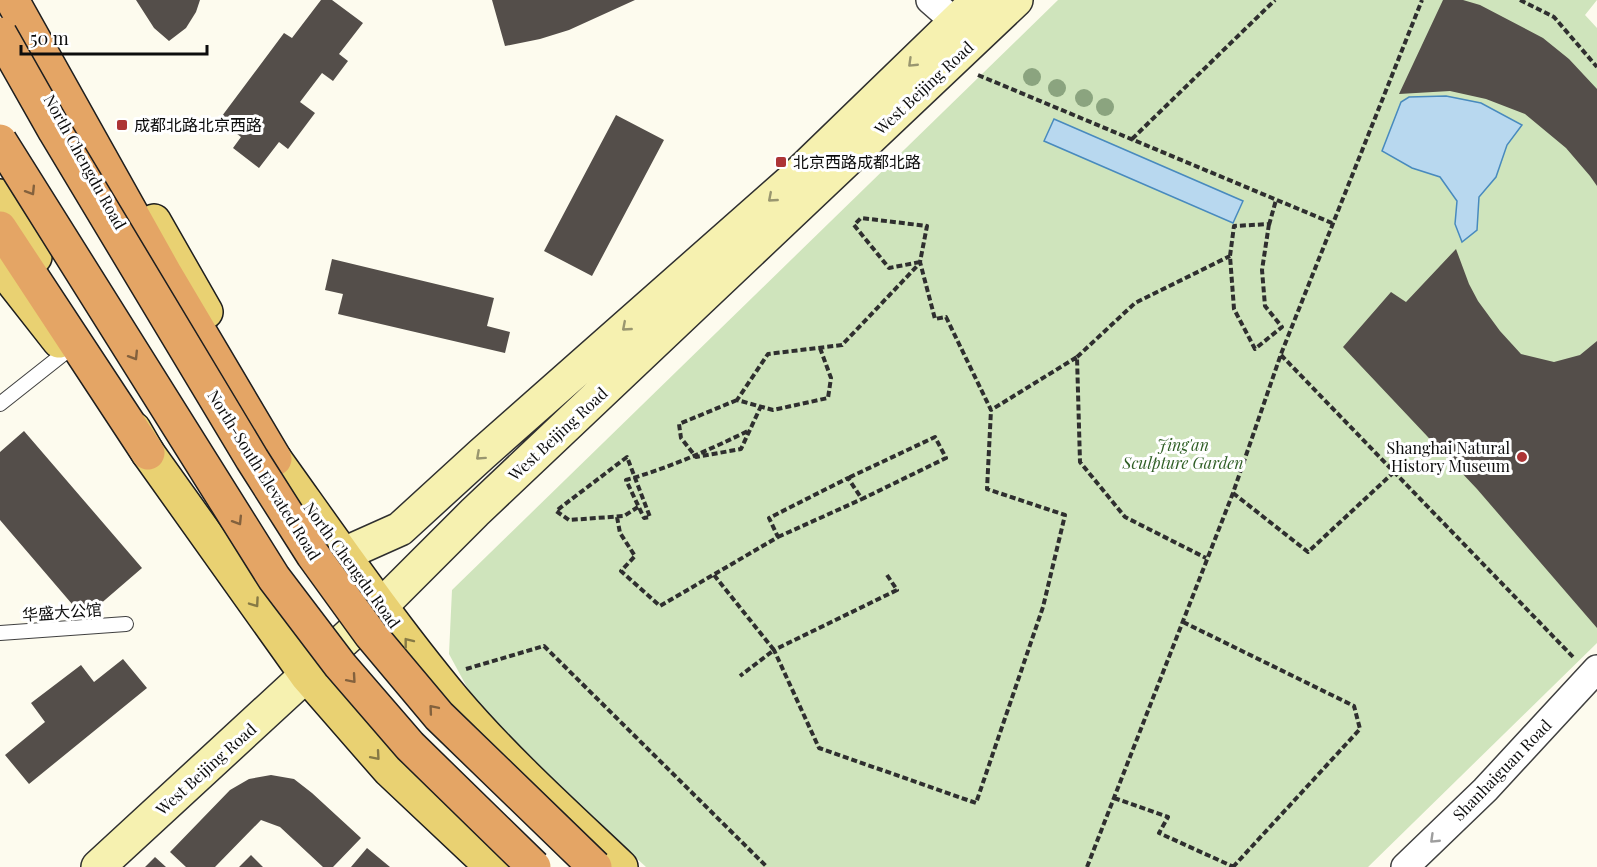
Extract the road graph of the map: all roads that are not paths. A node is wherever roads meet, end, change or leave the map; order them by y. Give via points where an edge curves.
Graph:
1 (10, 0) edge
2 (27, 0) edge
3 (930, 0) edge
4 (978, 0) edge
5 (1016, 0) edge
6 (0, 7) edge
7 (0, 12) edge
8 (964, 31) junction
9 (0, 34) edge
10 (0, 141) edge
11 (0, 196) edge
12 (0, 228) edge
13 (0, 263) edge
14 (67, 351) junction
15 (0, 404) edge
16 (148, 453) junction
17 (275, 459) junction
18 (344, 554) junction
19 (381, 606) junction
20 (126, 624) dead end
21 (0, 633) edge
22 (307, 676) junction
23 (1595, 676) edge
24 (98, 867) edge
25 (492, 867) edge
26 (534, 867) edge
27 (595, 867) edge
28 (621, 867) edge
29 (1405, 867) edge

1 - 6 main road
1 - 17 highway
2 - 17 main road via 266,418
3 - 8 street
4 - 8 main road
5 - 8 main road, West Beijing Road
7 - 17 main road, North Chengdu Road via 225,410
8 -> 18 main road via 400,529
8 - 19 main road, West Beijing Road via 950,63
27 -> 9 highway, North-South Elevated Road, bridge via 439,716 371,635 313,555
10 -> 26 highway, bridge via 274,578 410,746
11 - 16 main road
12 - 16 highway
13 - 14 main road
14 - 15 lane
14 - 16 main road
16 -> 22 main road
17 - 18 main road, North Chengdu Road
18 - 19 main road, North Chengdu Road
19 - 22 main road, West Beijing Road
28 -> 19 main road, North Chengdu Road via 518,769 455,701
20 - 21 lane, 华盛大公馆
22 - 24 main road, West Beijing Road
22 -> 25 main road via 389,770
23 -> 29 street, Shanhaiguan Road

